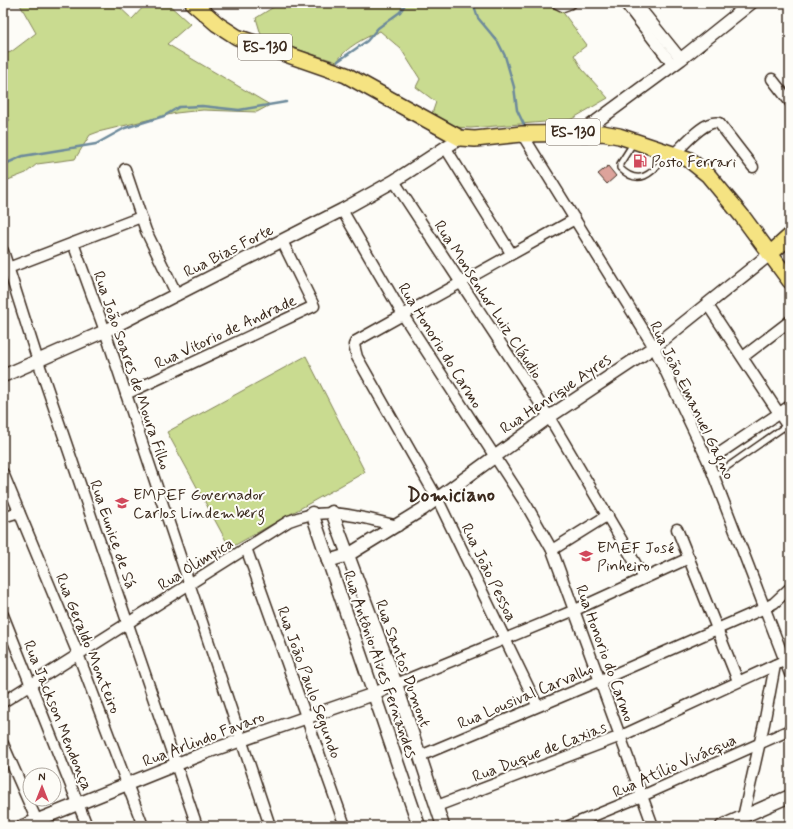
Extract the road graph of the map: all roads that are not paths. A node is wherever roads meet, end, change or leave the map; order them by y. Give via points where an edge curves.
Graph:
1 (193, 3) edge
2 (557, 3) edge
3 (571, 3) edge
4 (625, 3) edge
5 (636, 3) edge
6 (751, 3) edge
7 (677, 62) junction
8 (772, 79) dead end
9 (790, 102) edge
10 (582, 132) junction
11 (522, 134) junction
12 (460, 138) junction
13 (635, 141) junction
14 (445, 147) junction
15 (672, 153) junction
16 (753, 166) dead end
17 (125, 169) dead end
18 (394, 181) junction
19 (342, 210) junction
20 (141, 217) junction
21 (575, 219) junction
22 (790, 236) edge
23 (282, 241) junction
24 (73, 243) junction
25 (3, 251) edge
26 (511, 253) junction
27 (770, 254) junction
28 (6, 269) edge
29 (790, 281) edge
30 (460, 282) junction
31 (176, 295) junction
32 (707, 304) junction
33 (403, 315) junction
34 (790, 320) edge
35 (105, 331) junction
36 (654, 347) junction
37 (743, 357) junction
38 (38, 361) junction
39 (3, 376) edge
40 (126, 394) junction
41 (790, 406) edge
42 (779, 414) junction
43 (549, 417) junction
44 (788, 428) edge
45 (494, 456) junction
46 (708, 461) junction
47 (3, 473) edge
48 (714, 476) junction
49 (437, 498) junction
50 (19, 512) junction
51 (332, 512) junction
52 (312, 513) junction
53 (608, 514) junction
54 (3, 517) edge
55 (398, 526) junction
56 (678, 529) dead end
57 (246, 548) junction
58 (552, 550) junction
59 (348, 555) junction
60 (689, 558) junction
61 (328, 561) junction
62 (644, 578) junction
63 (190, 584) junction
64 (790, 588) edge
65 (765, 608) junction
66 (575, 610) junction
67 (3, 615) edge
68 (129, 622) junction
69 (718, 628) junction
70 (506, 638) junction
71 (78, 654) junction
72 (788, 659) edge
73 (775, 665) junction
74 (790, 674) edge
75 (600, 680) junction
76 (738, 681) junction
77 (31, 683) junction
78 (396, 684) junction
79 (374, 694) junction
80 (3, 702) edge
81 (537, 705) junction
82 (308, 717) junction
83 (790, 730) edge
84 (621, 736) junction
85 (240, 740) junction
86 (3, 744) edge
87 (759, 744) junction
88 (420, 756) junction
89 (176, 764) junction
90 (129, 783) junction
91 (642, 796) junction
92 (790, 796) edge
93 (78, 804) junction
94 (437, 806) junction
95 (36, 820) junction
96 (742, 822) edge
97 (575, 825) edge
98 (23, 826) edge
99 (87, 826) edge
100 (143, 826) edge
101 (197, 826) edge
102 (270, 826) edge
103 (345, 826) edge
104 (419, 826) edge
105 (443, 826) edge
106 (653, 826) edge
107 (722, 826) edge

1 - 12 main road, ES-130 via 237,37 346,75
2 - 3 street via 563,6
4 - 7 street
5 - 7 street
6 - 7 street
7 - 10 street
8 - 9 street
10 - 11 main road, ES-130
10 - 13 main road, ES-130 via 602,133
11 - 12 main road, ES-130
11 - 21 street, Rua João Emanuel Gagno
12 - 14 street, Rua Bias Forte
13 - 15 main road, ES-130
13 - 15 lane via 620,164 620,168 629,175 641,178 646,176
14 - 18 street, Rua Bias Forte
14 - 26 street
15 - 16 street via 705,126 714,122 719,123
15 - 27 main road, ES-130 via 688,159 708,175
17 - 20 street
18 - 19 street, Rua Bias Forte
18 - 30 street, Rua Monsenhor Luiz Cláudio
19 - 23 street, Rua Bias Forte
19 - 33 street, Rua Honorio do Carmo
20 - 24 street
20 - 31 street
21 - 26 street
21 - 36 street, Rua João Emanuel Gagno
22 - 27 main road, Rua Henrique Ayres
23 - 31 street, Rua Bias Forte
23 - 40 street, Rua Vitorio de Andrade via 314,306
24 - 28 street
24 - 35 street, Rua João Soares de Moura Filho
25 - 28 street, Rua Eunice de Sá
26 - 30 street
27 - 29 main road, ES-130
27 - 32 street, Rua Henrique Ayres
28 - 38 street, Rua Eunice de Sá
30 - 33 street
30 - 43 street, Rua Monsenhor Luiz Cláudio
31 - 35 street, Rua Bias Forte
32 - 36 street, Rua Henrique Ayres
32 - 37 street
33 - 45 street, Rua Honorio do Carmo
33 - 49 street, Rua João Pessoa via 356,341 354,349
34 - 37 street
35 - 38 street, Rua Bias Forte
35 - 40 street, Rua João Soares de Moura Filho
36 - 43 street, Rua Henrique Ayres
36 - 46 street, Rua João Emanuel Gagno
37 - 42 street
38 - 39 street, Rua Bias Forte
38 - 68 street, Rua Eunice de Sá
40 - 63 street, Rua João Soares de Moura Filho
41 - 42 street
42 - 44 street
42 - 46 street
43 - 45 street, Rua Henrique Ayres
43 - 53 street, Rua Monsenhor Luiz Cláudio
44 - 48 lane
45 - 49 street, Rua Henrique Ayres
45 - 58 street, Rua Honorio do Carmo
46 - 48 street, Rua João Emanuel Gagno
47 - 50 street, Rua Geraldo Monteiro
48 - 65 street, Rua João Emanuel Gagno
49 - 55 street, Rua Henrique Ayres
49 - 70 street, Rua João Pessoa
50 - 54 street
50 - 71 street, Rua Geraldo Monteiro
51 - 52 street, Rua Olimpica
51 - 55 street, Rua Olimpica
51 - 59 street, Rua Santos Dumont
52 - 57 street, Rua Olimpica via 289,520
52 - 61 street, Rua Antônio Alves Fernandes
53 - 58 street
53 - 62 street, Rua Monsenhor Luiz Cláudio
55 - 59 street, Rua Henrique Ayres
56 - 60 street
57 - 63 street, Rua Olimpica
57 - 82 street, Rua João Paulo Segundo
58 - 66 street, Rua Honorio do Carmo
59 - 61 street, Rua Henrique Ayres
59 - 78 street, Rua Santos Dumont
60 - 62 street
60 - 69 street
61 - 79 street, Rua Antônio Alves Fernandes
62 - 66 street
63 - 68 street, Rua Olimpica
63 - 85 street, Rua João Soares de Moura Filho
64 - 65 street, Rua Lousival Carvalho via 774,604
65 - 69 street, Rua Lousival Carvalho
65 - 72 street, Rua João Emanuel Gagno
66 - 70 street
66 - 75 street, Rua Honorio do Carmo
67 - 77 street, Rua Jackson Mendonça
68 - 71 street, Rua Olimpica
68 - 89 street, Rua Eunice de Sá
69 - 75 street, Rua Lousival Carvalho
69 - 76 street
70 - 78 street
70 - 81 street, Rua João Pessoa
71 - 77 street, Rua Olimpica
71 - 90 street, Rua Geraldo Monteiro
72 - 73 street, Rua Duque de Caxias
72 - 74 street, Rua João Emanuel Gagno
73 - 76 street, Rua Duque de Caxias
73 - 87 street
75 - 81 street, Rua Lousival Carvalho
75 - 84 street, Rua Honorio do Carmo
76 - 84 street, Rua Duque de Caxias
77 - 80 street, Rua Olimpica
77 - 93 street, Rua Jackson Mendonça
78 - 79 street, Rua Arlindo Favaro
78 - 88 street, Rua Santos Dumont
79 - 82 street, Rua Arlindo Favaro
79 - 104 street, Rua Antônio Alves Fernandes
81 - 88 street, Rua Lousival Carvalho
82 - 85 street, Rua Arlindo Favaro
82 - 103 street, Rua João Paulo Segundo
83 - 87 street, Rua Atílio Vivácqua
84 - 91 street, Rua Honorio do Carmo
84 - 94 street, Rua Duque de Caxias
85 - 89 street, Rua Arlindo Favaro
85 - 102 street, Rua João Soares de Moura Filho
86 - 95 street
87 - 91 street, Rua Atílio Vivácqua
87 - 96 street
88 - 94 street, Rua Santos Dumont
89 - 90 street, Rua Arlindo Favaro
89 - 101 street, Rua Eunice de Sá
90 - 93 street, Rua Arlindo Favaro
90 - 100 street, Rua Geraldo Monteiro
91 - 97 street, Rua Atílio Vivácqua
91 - 106 street, Rua Honorio do Carmo
92 - 96 street
93 - 95 street, Rua Arlindo Favaro
93 - 99 street, Rua Jackson Mendonça
94 - 105 street, Rua Santos Dumont
95 - 98 street, Rua Arlindo Favaro
96 - 107 street

